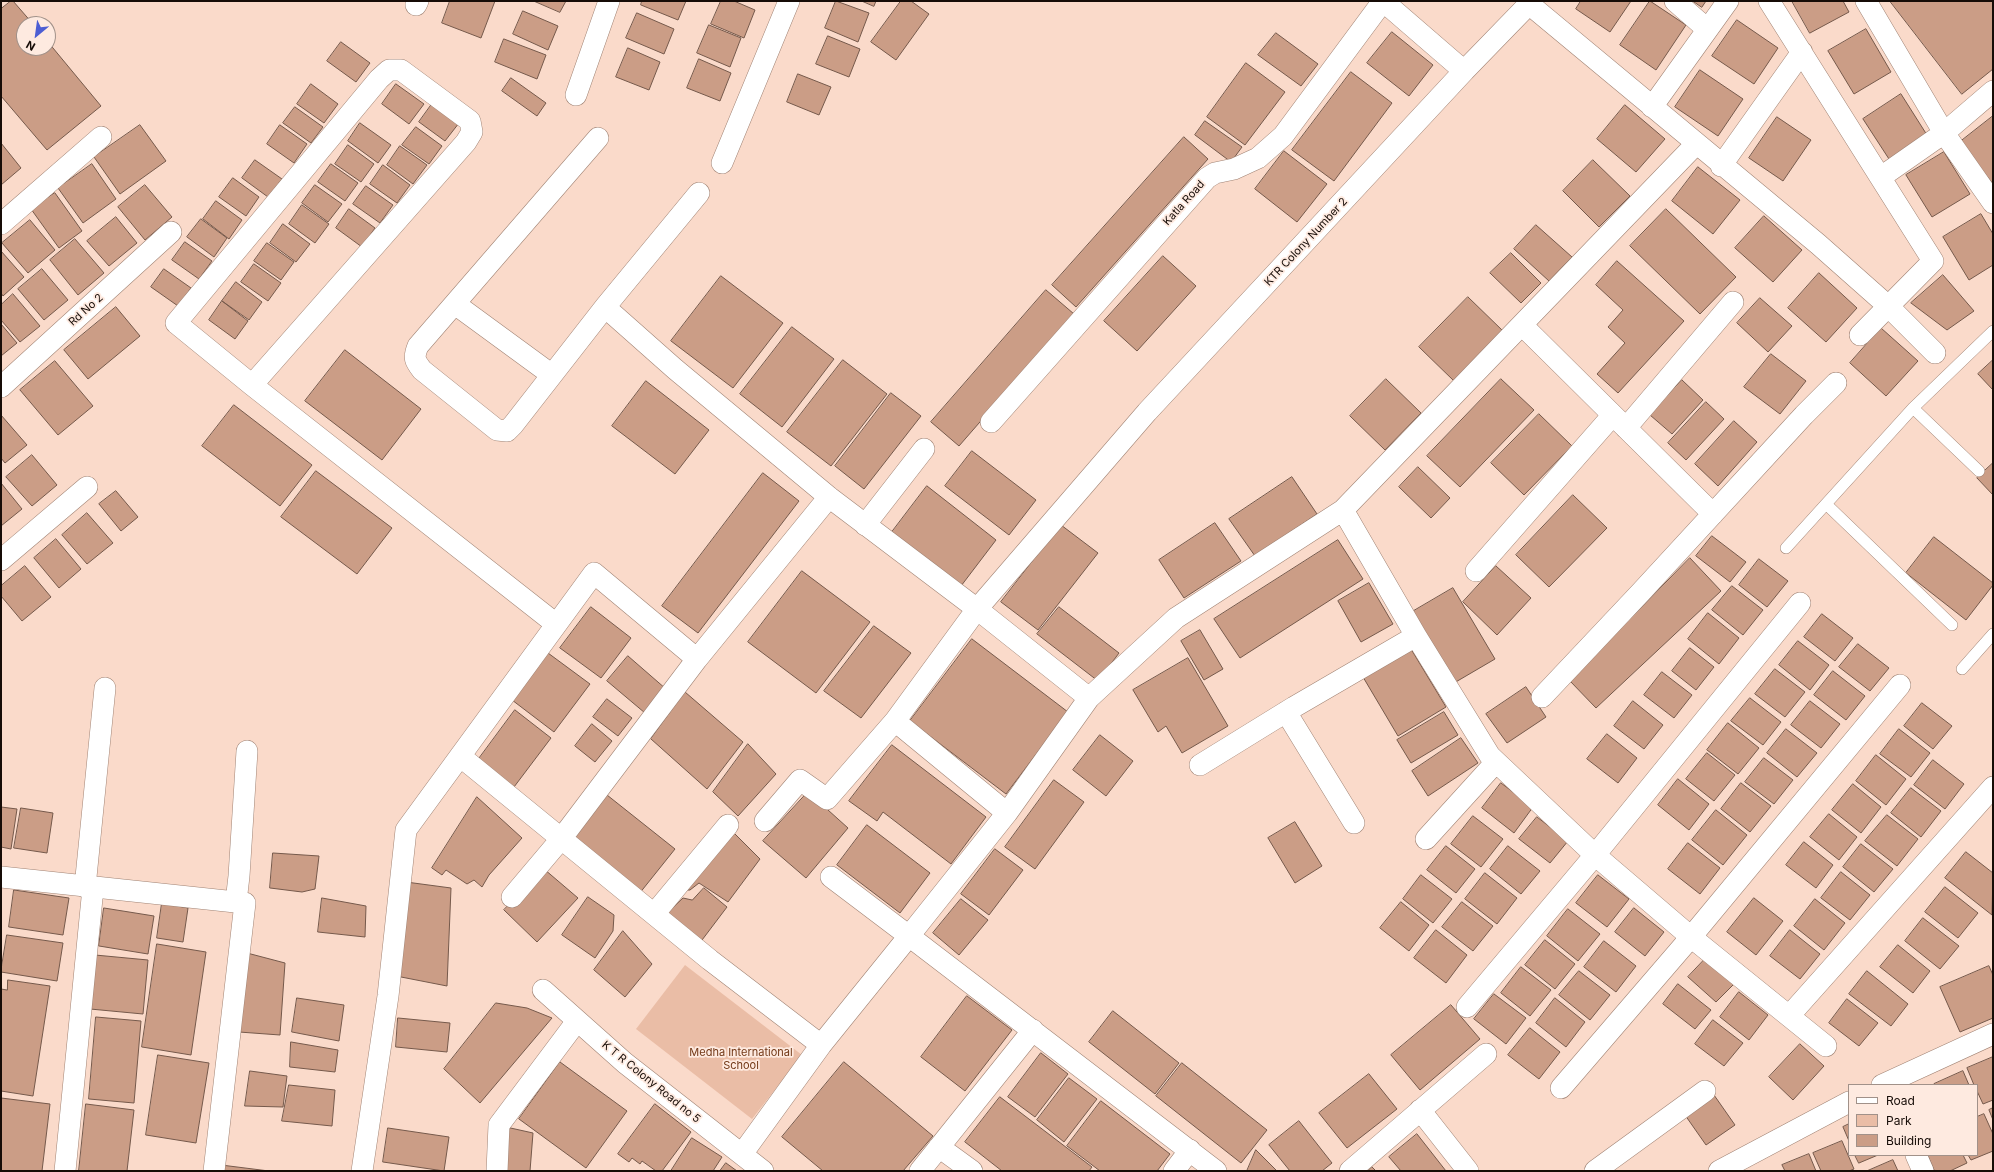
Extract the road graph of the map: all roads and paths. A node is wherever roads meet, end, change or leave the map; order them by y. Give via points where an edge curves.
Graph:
1 (609, 1) edge
2 (789, 1) edge
3 (1383, 1) edge
4 (1675, 1) edge
5 (1728, 1) edge
6 (1769, 1) edge
7 (1866, 1) edge
8 (1530, 3) edge
9 (1707, 29) junction
10 (1802, 52) junction
11 (1464, 71) junction
12 (1993, 91) edge
13 (576, 95) dead end
14 (1652, 107) junction
15 (1944, 133) junction
16 (101, 137) dead end
17 (598, 138) dead end
18 (1696, 144) junction
19 (722, 163) dead end
20 (1721, 166) junction
21 (1880, 177) junction
22 (699, 193) dead end
23 (1993, 203) edge
24 (1, 224) edge
25 (171, 232) dead end
26 (1734, 302) dead end
27 (455, 304) junction
28 (1888, 306) junction
29 (605, 307) junction
30 (1523, 326) junction
31 (1993, 331) edge
32 (1860, 335) dead end
33 (1935, 353) dead end
34 (552, 375) junction
35 (1836, 382) dead end
36 (252, 385) junction
37 (1, 387) edge
38 (1913, 408) junction
39 (991, 422) dead end
40 (1619, 422) junction
41 (924, 449) dead end
42 (1979, 471) dead end
43 (87, 487) dead end
44 (829, 497) junction
45 (1826, 504) junction
46 (1343, 510) junction
47 (1713, 514) junction
48 (865, 525) junction
49 (1786, 548) dead end
50 (1, 560) edge
51 (1476, 571) dead end
52 (1800, 603) dead end
53 (977, 609) junction
54 (556, 624) junction
55 (1952, 625) dead end
56 (1993, 634) edge
57 (1416, 636) junction
58 (697, 660) junction
59 (1962, 668) dead end
60 (1900, 685) dead end
61 (105, 688) dead end
62 (1542, 697) dead end
63 (1089, 698) junction
64 (1286, 712) junction
65 (895, 721) junction
66 (247, 751) dead end
67 (460, 756) junction
68 (1496, 762) junction
69 (1200, 765) dead end
70 (1993, 787) edge
71 (1007, 813) junction
72 (765, 821) dead end
73 (1354, 823) dead end
74 (728, 825) dead end
75 (561, 839) junction
76 (1426, 839) dead end
77 (1595, 855) junction
78 (1, 877) edge
79 (831, 877) dead end
80 (89, 887) junction
81 (512, 897) dead end
82 (236, 902) junction
83 (654, 914) junction
84 (909, 936) junction
85 (1691, 937) junction
86 (543, 990) dead end
87 (1467, 1007) dead end
88 (1789, 1016) junction
89 (577, 1021) junction
90 (1033, 1030) junction
91 (1993, 1034) edge
92 (821, 1045) junction
93 (1826, 1046) dead end
94 (1486, 1054) dead end
95 (1885, 1084) edge
96 (1561, 1088) dead end
97 (1705, 1091) dead end
98 (1848, 1103) edge
99 (1420, 1110) junction
100 (939, 1147) junction
101 (1190, 1150) junction
102 (742, 1154) junction
103 (1916, 1156) edge
104 (65, 1171) edge
105 (214, 1171) edge
106 (362, 1171) edge
107 (497, 1171) edge
108 (763, 1171) edge
109 (920, 1171) edge
110 (972, 1171) edge
111 (1174, 1171) edge
112 (1216, 1171) edge
113 (1350, 1171) edge
114 (1468, 1171) edge
115 (1595, 1171) edge
116 (1719, 1171) edge
117 (1923, 1171) edge

1 - 13 street
2 - 19 street
3 - 11 street
3 - 39 street, Katla Road via 1283,136 1258,158 1234,169 1215,172 1207,178
4 - 9 street
5 - 9 street
6 - 10 street
7 - 15 street
8 - 11 street, KTR Colony Number 2
8 - 14 street
9 - 14 street
10 - 20 street
10 - 21 street
11 - 53 street, KTR Colony Number 2 via 1147,412
12 - 15 street
14 - 18 street
15 - 21 street
15 - 23 street
16 - 24 street
17 - 27 street
18 - 20 street
18 - 30 street
20 - 28 street via 1818,244
21 - 28 street via 1934,261
22 - 29 street
25 - 37 street, Rd No 2
26 - 40 street
27 - 34 street
27 - 34 street via 418,346 414,360 422,370 497,430 507,431 513,425
28 - 32 street
28 - 33 street
29 - 34 street
29 - 44 street via 675,369
30 - 40 street
30 - 46 street
31 - 38 lane
35 - 47 street
36 - 36 street via 176,323 379,79 390,70 401,70 470,121 472,132 466,142
36 - 54 street
38 - 42 lane
38 - 45 lane
40 - 47 street
40 - 51 street
41 - 48 street
43 - 50 street
44 - 48 street
44 - 58 street
45 - 49 lane
45 - 55 lane
46 - 57 street
46 - 63 street via 1176,618
47 - 62 street
48 - 53 street
52 - 77 street
53 - 63 street
53 - 65 street, KTR Colony Number 2
54 - 58 street via 594,573
54 - 67 street
56 - 59 lane
57 - 64 street
57 - 68 street
58 - 75 street
60 - 85 street
61 - 80 street
63 - 71 street
64 - 69 street
64 - 73 street
65 - 71 street
65 - 72 street, KTR Colony Number 2 via 827,799 800,780
66 - 82 street
67 - 75 street
67 - 106 street via 406,830 388,996
68 - 76 street
68 - 77 street
70 - 88 street
71 - 84 street
74 - 83 street
75 - 81 street
75 - 83 street
77 - 85 street
77 - 87 street
78 - 80 street
79 - 84 street
80 - 82 street
80 - 104 street
82 - 105 street via 245,902
83 - 92 street
84 - 90 street
84 - 92 street
85 - 88 street
85 - 96 street
86 - 89 street, K T R Colony Road no 5
88 - 93 street
89 - 102 street, K T R Colony Road no 5 via 625,1063
89 - 107 street via 499,1125
90 - 100 street
90 - 101 street
91 - 95 street
92 - 102 street
94 - 99 street
97 - 115 street
98 - 116 street
99 - 113 street
99 - 114 street
100 - 109 street
100 - 110 street
101 - 111 street
101 - 112 street
102 - 108 street, K T R Colony Road no 5
103 - 117 street

